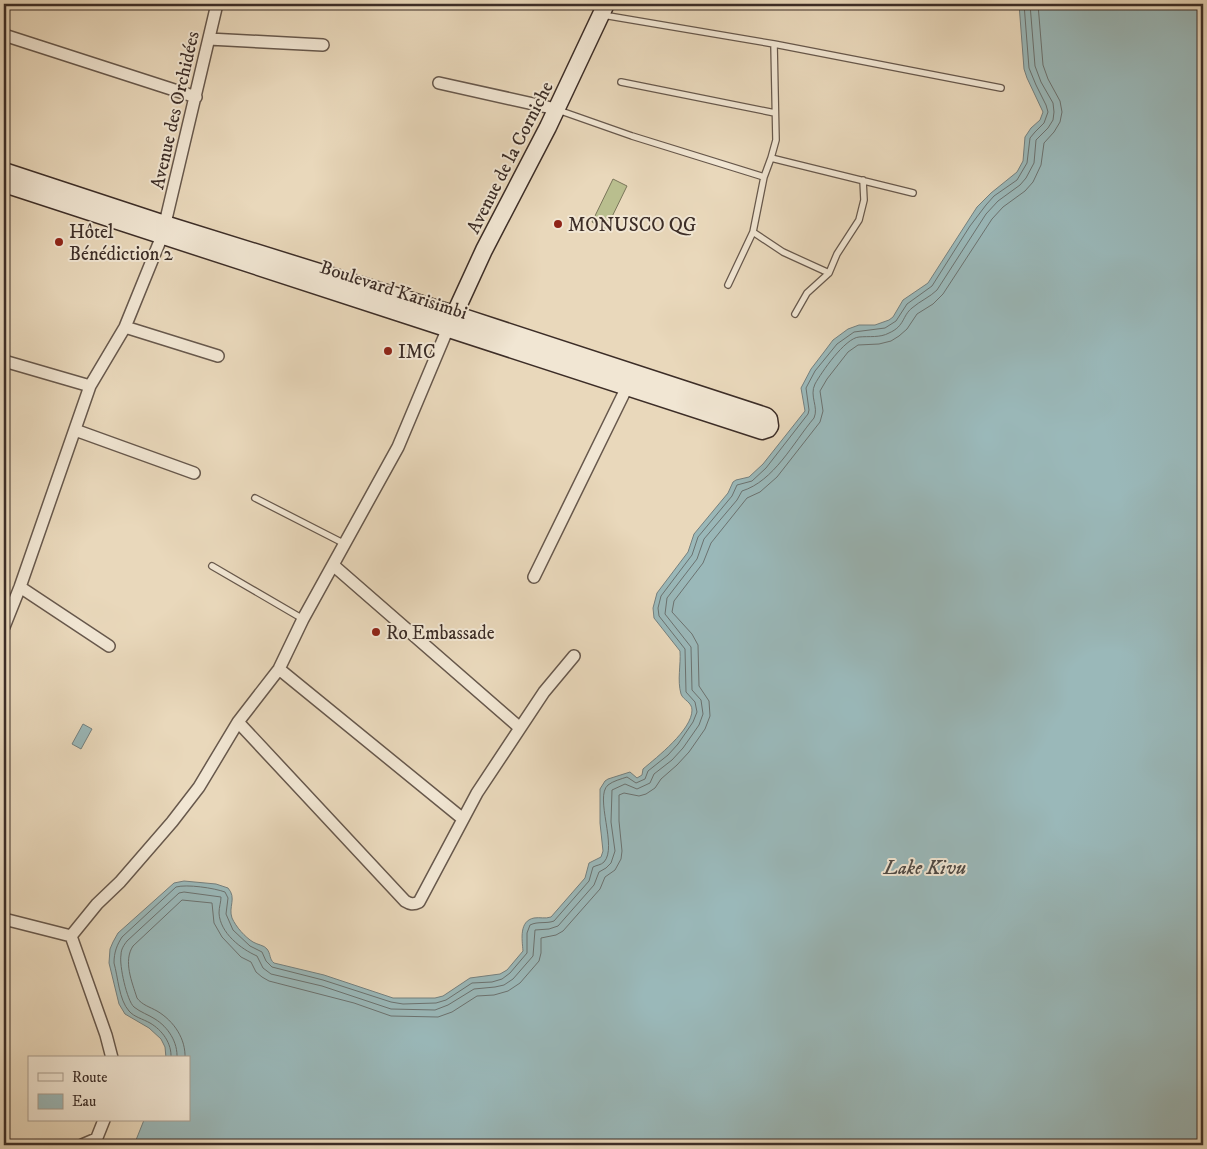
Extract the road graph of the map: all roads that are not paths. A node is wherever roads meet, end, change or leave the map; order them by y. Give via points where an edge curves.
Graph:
1 (217, 4) edge
2 (604, 9) edge
3 (4, 35) edge
4 (209, 39) junction
5 (774, 44) junction
6 (323, 45) dead end
7 (622, 82) dead end
8 (439, 83) dead end
9 (1001, 88) dead end
10 (196, 97) junction
11 (556, 109) junction
12 (775, 113) junction
13 (771, 158) junction
14 (4, 171) edge
15 (764, 177) junction
16 (863, 180) junction
17 (4, 184) edge
18 (913, 193) dead end
19 (163, 230) junction
20 (753, 232) junction
21 (829, 273) junction
22 (728, 285) dead end
23 (794, 314) dead end
24 (451, 321) junction
25 (125, 326) junction
26 (218, 356) dead end
27 (4, 361) edge
28 (90, 386) junction
29 (627, 387) junction
30 (75, 430) junction
31 (194, 473) dead end
32 (255, 498) dead end
33 (345, 544) junction
34 (333, 565) junction
35 (212, 566) dead end
36 (534, 578) dead end
37 (20, 587) junction
38 (303, 619) junction
39 (4, 627) edge
40 (109, 646) dead end
41 (574, 656) dead end
42 (279, 669) junction
43 (238, 722) junction
44 (520, 728) junction
45 (463, 819) junction
46 (4, 918) edge
47 (71, 936) junction
48 (111, 1056) edge
49 (103, 1122) edge
50 (95, 1142) edge
51 (82, 1145) edge

1 - 4 street, Avenue des Orchidées
2 - 5 lane
2 - 11 street, Avenue de la Corniche
3 - 10 street
4 - 6 street
4 - 10 street, Avenue des Orchidées
5 - 9 lane
5 - 12 lane
7 - 12 lane
8 - 11 street
10 - 19 street, Avenue des Orchidées
11 - 15 lane
11 - 24 street, Avenue de la Corniche
12 - 13 lane via 776,140
13 - 15 lane
13 - 16 lane
14 - 19 street
15 - 20 lane
16 - 18 lane
16 - 21 lane via 860,220
17 - 19 street, Boulevard Karisimbi
19 - 24 street, Boulevard Karisimbi
19 - 25 street, Avenue des Orchidées
20 - 21 lane via 783,252
20 - 22 lane
21 - 23 lane via 808,293
24 - 29 street, Boulevard Karisimbi
24 - 29 street, Boulevard Karisimbi via 766,416 770,426 762,431
24 - 33 street via 398,447
25 - 26 street
25 - 28 street, Avenue des Orchidées
27 - 28 street
28 - 30 street, Avenue des Orchidées
29 - 36 street
30 - 31 street
30 - 37 street, Avenue des Orchidées
32 - 33 lane
33 - 34 street
34 - 38 street
34 - 44 street
35 - 38 lane
37 - 39 street, Avenue des Orchidées
37 - 40 street
38 - 42 street
41 - 44 street
42 - 43 street
42 - 45 street
43 - 45 street via 410,904 419,902
43 - 47 street via 199,787 172,822
44 - 45 street
46 - 47 street
47 - 48 street
49 - 50 street
50 - 51 street

